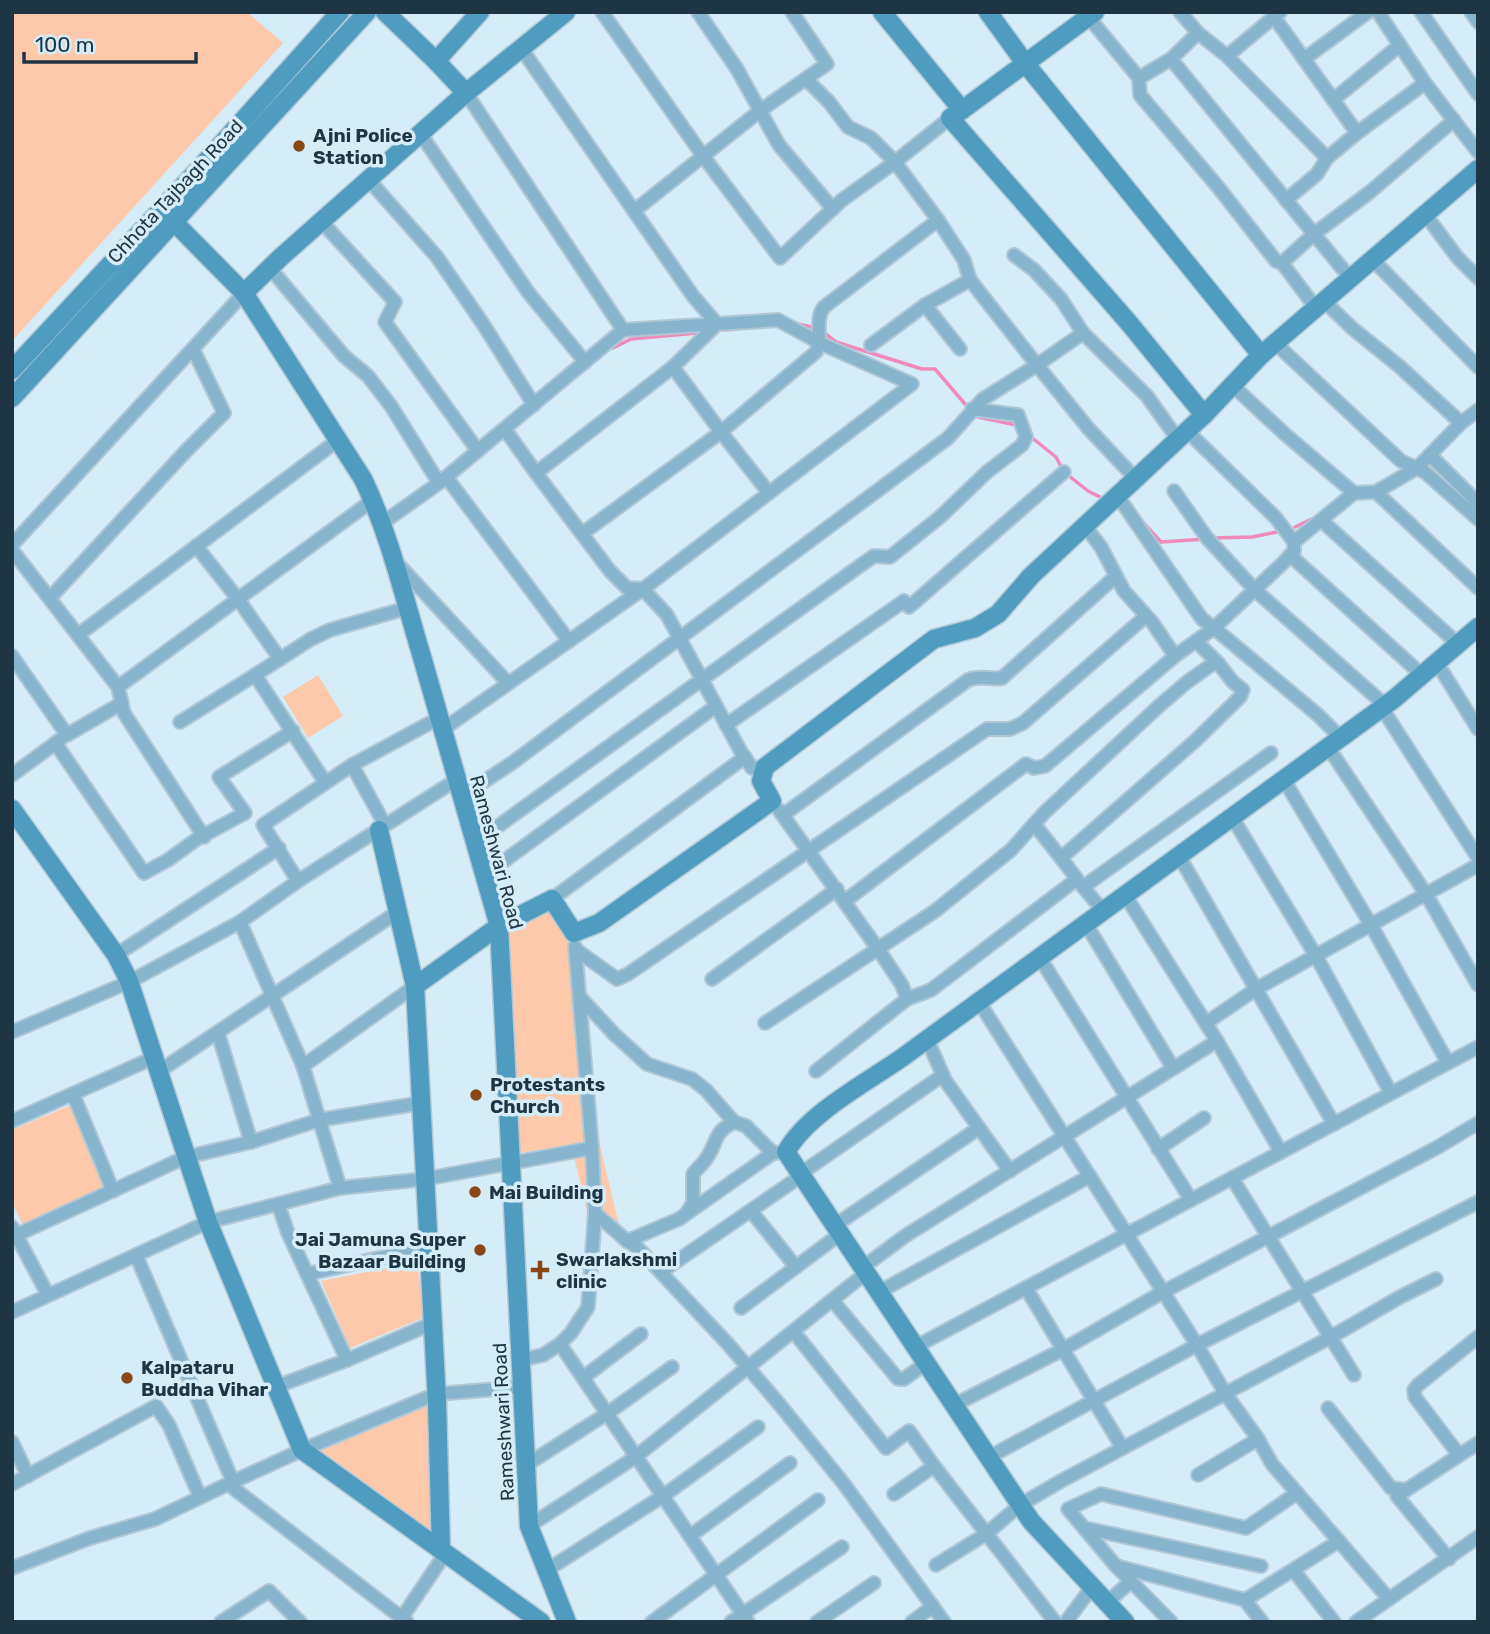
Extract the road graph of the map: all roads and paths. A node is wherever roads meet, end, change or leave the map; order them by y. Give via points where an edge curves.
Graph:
1 (340, 12) edge
2 (367, 12) edge
3 (385, 12) edge
4 (480, 12) edge
5 (566, 12) edge
6 (602, 12) edge
7 (698, 12) edge
8 (792, 12) edge
9 (882, 12) edge
10 (988, 12) edge
11 (1180, 12) edge
12 (1368, 12) edge
13 (1378, 12) edge
14 (1421, 12) edge
15 (1471, 12) edge
16 (1090, 14) edge
17 (1277, 15) edge
18 (1478, 22) edge
19 (1198, 33) junction
20 (1400, 45) junction
21 (522, 48) junction
22 (1227, 56) junction
23 (1171, 59) junction
24 (1304, 59) junction
25 (436, 61) junction
26 (1025, 63) junction
27 (1139, 78) junction
28 (807, 80) junction
29 (1425, 83) junction
30 (466, 93) junction
31 (1478, 94) edge
32 (1333, 100) junction
33 (761, 110) junction
34 (956, 114) junction
35 (1454, 120) junction
36 (1357, 133) junction
37 (420, 134) junction
38 (1478, 152) edge
39 (703, 156) junction
40 (1327, 158) junction
41 (895, 162) junction
42 (1477, 172) edge
43 (368, 179) junction
44 (1286, 200) junction
45 (833, 209) junction
46 (634, 211) junction
47 (1425, 214) junction
48 (168, 217) junction
49 (938, 220) junction
50 (321, 221) junction
51 (1314, 234) junction
52 (1014, 255) dead end
53 (1372, 259) junction
54 (1282, 263) junction
55 (270, 268) junction
56 (1350, 278) junction
57 (1478, 278) edge
58 (970, 280) junction
59 (244, 293) junction
60 (1320, 304) junction
61 (925, 305) junction
62 (717, 324) junction
63 (623, 330) junction
64 (1083, 333) junction
65 (820, 343) junction
66 (1275, 343) junction
67 (871, 345) dead end
68 (193, 349) junction
69 (960, 349) dead end
70 (1261, 355) junction
71 (585, 362) junction
72 (1037, 365) junction
73 (673, 367) junction
74 (1478, 367) edge
75 (12, 370) edge
76 (1232, 385) junction
77 (12, 398) edge
78 (534, 405) junction
79 (972, 410) junction
80 (1204, 415) junction
81 (1469, 417) edge
82 (1478, 428) edge
83 (721, 432) junction
84 (1182, 434) junction
85 (509, 435) dead end
86 (338, 440) junction
87 (478, 451) junction
88 (1422, 463) junction
89 (1064, 472) dead end
90 (536, 473) junction
91 (1135, 478) junction
92 (444, 482) junction
93 (1174, 491) dead end
94 (1376, 492) junction
95 (769, 493) junction
96 (1353, 493) junction
97 (373, 500) junction
98 (1115, 500) junction
99 (1478, 503) edge
100 (1478, 519) edge
101 (1321, 520) junction
102 (381, 524) junction
103 (1085, 526) junction
104 (583, 533) junction
105 (1294, 542) junction
106 (196, 546) junction
107 (12, 547) edge
108 (1290, 555) junction
109 (393, 559) junction
110 (1116, 576) junction
111 (1478, 588) edge
112 (643, 589) junction
113 (1255, 590) junction
114 (50, 598) junction
115 (238, 599) junction
116 (407, 608) junction
117 (1146, 615) junction
118 (1478, 627) edge
119 (1214, 628) junction
120 (78, 635) junction
121 (679, 637) junction
122 (569, 641) junction
123 (1196, 641) junction
124 (1458, 644) junction
125 (12, 656) edge
126 (1175, 656) junction
127 (279, 659) junction
128 (1218, 663) junction
129 (1437, 663) junction
130 (256, 675) junction
131 (1422, 675) junction
132 (701, 681) junction
133 (508, 683) junction
134 (118, 687) junction
135 (122, 703) junction
136 (716, 706) junction
137 (1384, 707) junction
138 (180, 722) dead end
139 (441, 724) junction
140 (726, 725) junction
141 (1478, 729) edge
142 (293, 731) junction
143 (67, 735) junction
144 (1335, 742) junction
145 (55, 744) junction
146 (1271, 753) dead end
147 (745, 757) junction
148 (352, 765) junction
149 (765, 767) junction
150 (12, 775) edge
151 (1284, 780) junction
152 (325, 782) junction
153 (459, 788) junction
154 (777, 808) junction
155 (12, 809) edge
156 (1232, 817) junction
157 (1034, 824) junction
158 (382, 827) junction
159 (204, 837) junction
160 (476, 842) junction
161 (279, 848) junction
162 (810, 851) junction
163 (1179, 856) junction
164 (1478, 858) edge
165 (1061, 859) junction
166 (1478, 865) edge
167 (485, 875) junction
168 (298, 881) junction
169 (1080, 883) junction
170 (837, 889) junction
171 (1426, 894) junction
172 (1125, 895) junction
173 (552, 899) junction
174 (845, 901) junction
175 (399, 911) junction
176 (1103, 911) junction
177 (240, 922) junction
178 (1086, 924) junction
179 (1371, 925) junction
180 (499, 926) junction
181 (575, 941) junction
182 (878, 949) junction
183 (116, 956) junction
184 (1316, 956) junction
185 (1040, 958) junction
186 (712, 979) dead end
187 (129, 982) junction
188 (1478, 985) edge
189 (415, 986) junction
190 (1256, 989) junction
191 (579, 995) junction
192 (273, 996) junction
193 (907, 999) junction
194 (979, 1002) junction
195 (765, 1023) dead end
196 (1206, 1023) junction
197 (12, 1032) edge
198 (218, 1033) junction
199 (927, 1039) junction
200 (1217, 1041) junction
201 (1477, 1049) edge
202 (1448, 1063) junction
203 (156, 1065) junction
204 (303, 1066) junction
205 (1173, 1068) junction
206 (816, 1070) dead end
207 (943, 1075) junction
208 (1391, 1093) junction
209 (73, 1094) junction
210 (1126, 1098) junction
211 (421, 1103) junction
212 (1204, 1118) dead end
213 (319, 1120) junction
214 (12, 1121) edge
215 (734, 1122) junction
216 (1478, 1123) edge
217 (1334, 1124) junction
218 (979, 1128) junction
219 (1064, 1136) junction
220 (251, 1142) junction
221 (592, 1148) junction
222 (1158, 1149) junction
223 (779, 1152) junction
224 (1281, 1152) junction
225 (186, 1157) junction
226 (511, 1162) junction
227 (1010, 1171) junction
228 (800, 1175) junction
229 (1090, 1176) junction
230 (1232, 1178) junction
231 (425, 1179) junction
232 (340, 1188) junction
233 (113, 1191) junction
234 (1191, 1200) junction
235 (1478, 1202) edge
236 (278, 1204) junction
237 (751, 1211) junction
238 (595, 1213) junction
239 (685, 1214) junction
240 (208, 1222) junction
241 (837, 1230) junction
242 (13, 1233) edge
243 (1127, 1235) junction
244 (1270, 1236) junction
245 (627, 1241) junction
246 (429, 1247) junction
247 (136, 1255) junction
248 (796, 1266) junction
249 (864, 1270) junction
250 (661, 1272) junction
251 (307, 1274) junction
252 (1436, 1279) dead end
253 (1026, 1288) junction
254 (1303, 1291) junction
255 (879, 1292) junction
256 (1163, 1292) junction
257 (48, 1295) junction
258 (833, 1301) junction
259 (741, 1308) dead end
260 (12, 1312) edge
261 (433, 1323) junction
262 (794, 1332) junction
263 (641, 1334) dead end
264 (1331, 1337) junction
265 (1478, 1337) edge
266 (560, 1343) junction
267 (1197, 1345) junction
268 (915, 1347) junction
269 (1062, 1350) junction
270 (347, 1360) junction
271 (521, 1360) junction
272 (926, 1363) junction
273 (672, 1367) dead end
274 (749, 1368) junction
275 (1354, 1376) dead end
276 (584, 1377) junction
277 (275, 1387) junction
278 (522, 1387) junction
279 (1225, 1393) junction
280 (436, 1394) junction
281 (1093, 1400) junction
282 (954, 1405) junction
283 (1328, 1408) dead end
284 (608, 1413) junction
285 (758, 1427) dead end
286 (1258, 1439) junction
287 (12, 1443) edge
288 (1478, 1443) edge
289 (1122, 1447) junction
290 (302, 1450) junction
291 (1459, 1455) junction
292 (637, 1456) junction
293 (989, 1457) junction
294 (790, 1463) dead end
295 (526, 1465) junction
296 (934, 1466) junction
297 (1198, 1475) dead end
298 (28, 1476) junction
299 (230, 1483) junction
300 (12, 1484) edge
301 (1406, 1490) junction
302 (1297, 1493) junction
303 (894, 1494) dead end
304 (663, 1496) junction
305 (200, 1497) junction
306 (818, 1500) dead end
307 (1020, 1505) junction
308 (529, 1526) junction
309 (1084, 1528) junction
310 (986, 1534) junction
311 (690, 1536) junction
312 (1474, 1540) edge
313 (1339, 1541) junction
314 (842, 1547) dead end
315 (443, 1552) junction
316 (1478, 1555) edge
317 (1449, 1559) junction
318 (936, 1565) dead end
319 (1116, 1566) junction
320 (1261, 1566) dead end
321 (12, 1567) edge
322 (547, 1570) junction
323 (1294, 1571) junction
324 (717, 1576) junction
325 (1131, 1581) junction
326 (874, 1583) dead end
327 (1093, 1587) junction
328 (1245, 1600) junction
329 (1389, 1600) junction
330 (1107, 1603) junction
331 (933, 1606) junction
332 (741, 1619) edge
333 (403, 1620) edge
334 (221, 1622) edge
335 (300, 1622) edge
336 (541, 1622) edge
337 (568, 1622) edge
338 (652, 1622) edge
339 (817, 1622) edge
340 (912, 1622) edge
341 (944, 1622) edge
342 (1055, 1622) edge
343 (1066, 1622) edge
344 (1125, 1622) edge
345 (1171, 1622) edge
346 (1262, 1622) edge
347 (1334, 1622) edge
348 (1356, 1622) edge

1 - 48 street
2 - 48 street, Chhota Tajbagh Road
3 - 25 street
4 - 25 street
5 - 21 street
6 - 39 street
7 - 33 street
8 - 28 street via 827,64
9 - 34 street
10 - 26 street
11 - 19 street
12 - 24 street
13 - 20 street
14 - 31 street
15 - 18 street
16 - 26 street
16 - 27 street
17 - 22 street
17 - 24 street
19 - 22 street
19 - 23 street
20 - 29 street
20 - 32 street
21 - 30 street
21 - 46 street
22 - 40 street
23 - 27 street
23 - 44 street
24 - 32 street
25 - 30 street
26 - 34 street
26 - 70 street
27 - 54 street via 1140,95
28 - 33 street
28 - 41 street via 848,127 871,138
29 - 35 street
29 - 36 street
30 - 37 street
30 - 63 street
32 - 36 street
33 - 39 street
33 - 45 street via 779,145
34 - 41 street
34 - 80 street
35 - 38 street
35 - 51 street
36 - 40 street
37 - 43 street
37 - 71 street via 528,292
39 - 45 street via 780,258
39 - 46 street
40 - 44 street via 1317,174
41 - 45 street
41 - 49 street
42 - 47 street
43 - 50 street
43 - 78 street via 437,257
44 - 51 street
46 - 62 street
47 - 53 street
47 - 57 street
48 - 59 street, Rameshwari Road
48 - 75 street
48 - 77 street, Chhota Tajbagh Road
49 - 58 street via 964,260
49 - 65 street via 824,307 819,317
50 - 55 street
50 - 87 street via 395,302 385,322
51 - 54 street
51 - 56 street
52 - 64 street via 1061,299
53 - 56 street
53 - 74 street
54 - 60 street
55 - 59 street
55 - 92 street via 344,356 369,376
56 - 60 street
58 - 61 street
58 - 72 street
59 - 68 street
59 - 86 street, Rameshwari Road
60 - 66 street
60 - 81 street
61 - 67 street
61 - 69 street
62 - 63 street
62 - 65 street via 778,320
62 - 73 street
63 - 71 street
64 - 72 street
64 - 84 street
65 - 83 street via 816,352
65 - 95 street via 912,384
66 - 70 street
66 - 88 street via 1401,461
68 - 107 street
68 - 114 street via 225,413
70 - 76 street
71 - 78 street
72 - 79 street
72 - 91 street
73 - 83 street
73 - 90 street
76 - 80 street
76 - 96 street
78 - 87 street
79 - 121 street via 948,438
79 - 132 street via 1018,415 1023,445 890,557 874,556
80 - 84 street
81 - 82 street
81 - 88 street
83 - 95 street
83 - 104 street
84 - 91 street
84 - 105 street via 1276,518
85 - 90 street
86 - 97 street, Rameshwari Road
86 - 106 street
87 - 92 street
88 - 94 street
88 - 99 street
88 - 100 street via 1426,472
89 - 140 street via 909,607 904,601
90 - 104 street
91 - 98 street
92 - 102 street
92 - 122 street
93 - 113 street via 1207,538
94 - 96 street
94 - 111 street
95 - 112 street
96 - 101 street
97 - 102 street, Rameshwari Road
97 - 115 street
98 - 103 street
98 - 119 street via 1139,526 1202,619
101 - 105 street
101 - 124 street
102 - 109 street, Rameshwari Road
103 - 110 street
103 - 149 street via 998,614 975,628 934,639
104 - 112 street via 627,588
105 - 108 street
106 - 115 street
106 - 120 street
107 - 114 street
108 - 113 street
108 - 131 street
109 - 116 street, Rameshwari Road
109 - 133 street
110 - 117 street
110 - 154 street via 1002,678 968,680
112 - 121 street via 667,615
112 - 122 street
113 - 119 street
113 - 137 street
114 - 120 street
115 - 127 street
115 - 134 street
116 - 127 street via 330,630
116 - 139 street, Rameshwari Road
117 - 126 street
117 - 162 street via 1023,723 1010,729 987,729
118 - 124 street
119 - 123 street
119 - 144 street via 1318,715
120 - 134 street
121 - 132 street
121 - 153 street via 512,762
122 - 133 street
123 - 126 street
123 - 128 street
124 - 129 street
125 - 143 street
126 - 174 street via 1045,766 1026,764
127 - 130 street
128 - 157 street via 1159,706
128 - 165 street via 1243,690 1240,698
129 - 131 street
129 - 141 street
130 - 138 street
130 - 142 street
131 - 137 street
132 - 136 street
132 - 160 street
133 - 139 street
134 - 135 street
135 - 143 street
135 - 159 street via 124,713
136 - 140 street
136 - 167 street
137 - 144 street
137 - 164 street
139 - 148 street
139 - 153 street, Rameshwari Road
140 - 147 street
142 - 152 street
142 - 159 street via 219,777 245,813
143 - 145 street
144 - 151 street
144 - 171 street
145 - 150 street
145 - 159 street via 144,873
146 - 169 street
147 - 149 street via 752,768
147 - 173 street
148 - 152 street
148 - 158 street
149 - 154 street via 761,781
151 - 156 street
151 - 179 street
152 - 161 street via 263,825
153 - 158 street
153 - 160 street, Rameshwari Road
154 - 162 street
154 - 181 street
155 - 183 street
156 - 163 street
156 - 184 street
157 - 165 street
157 - 182 street via 1011,850 935,911
158 - 168 street
158 - 175 street
160 - 167 street, Rameshwari Road
161 - 168 street
161 - 183 street
162 - 170 street
162 - 181 street via 617,979
163 - 172 street
163 - 190 street
165 - 169 street
166 - 171 street
167 - 180 street, Rameshwari Road
168 - 177 street
169 - 176 street
169 - 193 street via 931,990
170 - 174 street
170 - 186 street
171 - 179 street
171 - 188 street
172 - 176 street
172 - 196 street
173 - 180 street
173 - 181 street
174 - 182 street
175 - 189 street
175 - 192 street
176 - 178 street
177 - 187 street
177 - 192 street
178 - 185 street
178 - 205 street
179 - 184 street
179 - 202 street
180 - 189 street
180 - 226 street, Rameshwari Road
181 - 191 street
182 - 193 street
182 - 195 street
183 - 187 street
184 - 190 street
184 - 208 street
185 - 194 street
185 - 210 street
187 - 197 street
187 - 203 street
189 - 204 street
189 - 211 street
190 - 196 street
190 - 217 street
191 - 215 street via 647,1064 692,1079
191 - 221 street
192 - 198 street
192 - 204 street
193 - 206 street
194 - 199 street
194 - 219 street
196 - 200 street
198 - 203 street
198 - 220 street
199 - 207 street
199 - 223 street via 835,1104
200 - 205 street
200 - 224 street
201 - 202 street
202 - 208 street
203 - 209 street
203 - 225 street
204 - 213 street
205 - 210 street
207 - 218 street
207 - 228 street
208 - 217 street
209 - 214 street
209 - 233 street
210 - 219 street
210 - 222 street
211 - 213 street
211 - 231 street
212 - 222 street
213 - 220 street
213 - 232 street
215 - 223 street
215 - 239 street via 716,1135 710,1153 693,1174 693,1203
216 - 244 street
217 - 224 street
218 - 227 street
218 - 241 street
219 - 227 street
219 - 229 street
220 - 225 street
221 - 226 street
221 - 238 street
222 - 234 street
223 - 228 street
223 - 239 street
224 - 230 street
225 - 233 street
225 - 240 street
226 - 231 street
226 - 271 street, Rameshwari Road
227 - 249 street via 905,1236
228 - 237 street
228 - 241 street
229 - 243 street
229 - 255 street
230 - 234 street
230 - 244 street
231 - 232 street
231 - 246 street
232 - 236 street
233 - 242 street
234 - 243 street
235 - 254 street
236 - 240 street
236 - 251 street
237 - 248 street
237 - 250 street
238 - 245 street
238 - 266 street via 588,1307
239 - 245 street
240 - 247 street
240 - 277 street
241 - 248 street
241 - 249 street
242 - 257 street
243 - 253 street
243 - 256 street
244 - 254 street
244 - 256 street
245 - 250 street
246 - 251 street
246 - 261 street
247 - 257 street
247 - 299 street
248 - 259 street
249 - 255 street
249 - 258 street
250 - 274 street
251 - 270 street
252 - 264 street
253 - 268 street
253 - 269 street
254 - 264 street
254 - 267 street
255 - 268 street
256 - 267 street
256 - 269 street
257 - 260 street
258 - 262 street
258 - 272 street via 898,1379
261 - 270 street
261 - 280 street
262 - 274 street
262 - 296 street via 886,1448 909,1430
263 - 276 street
264 - 275 street
264 - 279 street
265 - 291 street via 1414,1390
266 - 271 street via 543,1356
266 - 276 street
267 - 279 street
267 - 281 street
268 - 272 street
269 - 281 street
269 - 282 street
270 - 277 street
271 - 278 street, Rameshwari Road
272 - 282 street
273 - 284 street
274 - 292 street
274 - 331 street via 844,1484
276 - 284 street
277 - 290 street
278 - 280 street
278 - 295 street, Rameshwari Road
279 - 286 street
279 - 289 street
280 - 290 street
280 - 315 street
281 - 289 street
281 - 293 street
282 - 293 street
283 - 301 street via 1391,1488
284 - 292 street
284 - 295 street
285 - 304 street
286 - 297 street
286 - 302 street
287 - 298 street
288 - 291 street
289 - 307 street
290 - 299 street
290 - 315 street
291 - 301 street
292 - 304 street
292 - 308 street
293 - 307 street
294 - 311 street
295 - 308 street, Rameshwari Road
296 - 303 street
296 - 310 street
298 - 300 street
298 - 305 street via 156,1406
299 - 305 street
299 - 333 street
301 - 317 street via 1397,1496
302 - 309 street via 1246,1528 1101,1494 1068,1509
302 - 313 street
304 - 311 street
304 - 322 street
305 - 321 street via 155,1519
306 - 324 street
307 - 310 street
307 - 327 street
308 - 322 street, Rameshwari Road
309 - 319 street
309 - 320 street
310 - 318 street
310 - 342 street
311 - 324 street
312 - 316 street
312 - 317 street
313 - 323 street
313 - 329 street
314 - 332 street
315 - 333 street
315 - 336 street
317 - 329 street
319 - 325 street
319 - 328 street
322 - 337 street, Rameshwari Road
323 - 328 street
323 - 347 street
324 - 332 street
324 - 338 street
325 - 330 street
325 - 345 street
326 - 339 street
327 - 330 street
327 - 343 street
328 - 346 street
329 - 348 street
330 - 344 street
331 - 340 street
331 - 341 street
334 - 335 street via 269,1591

